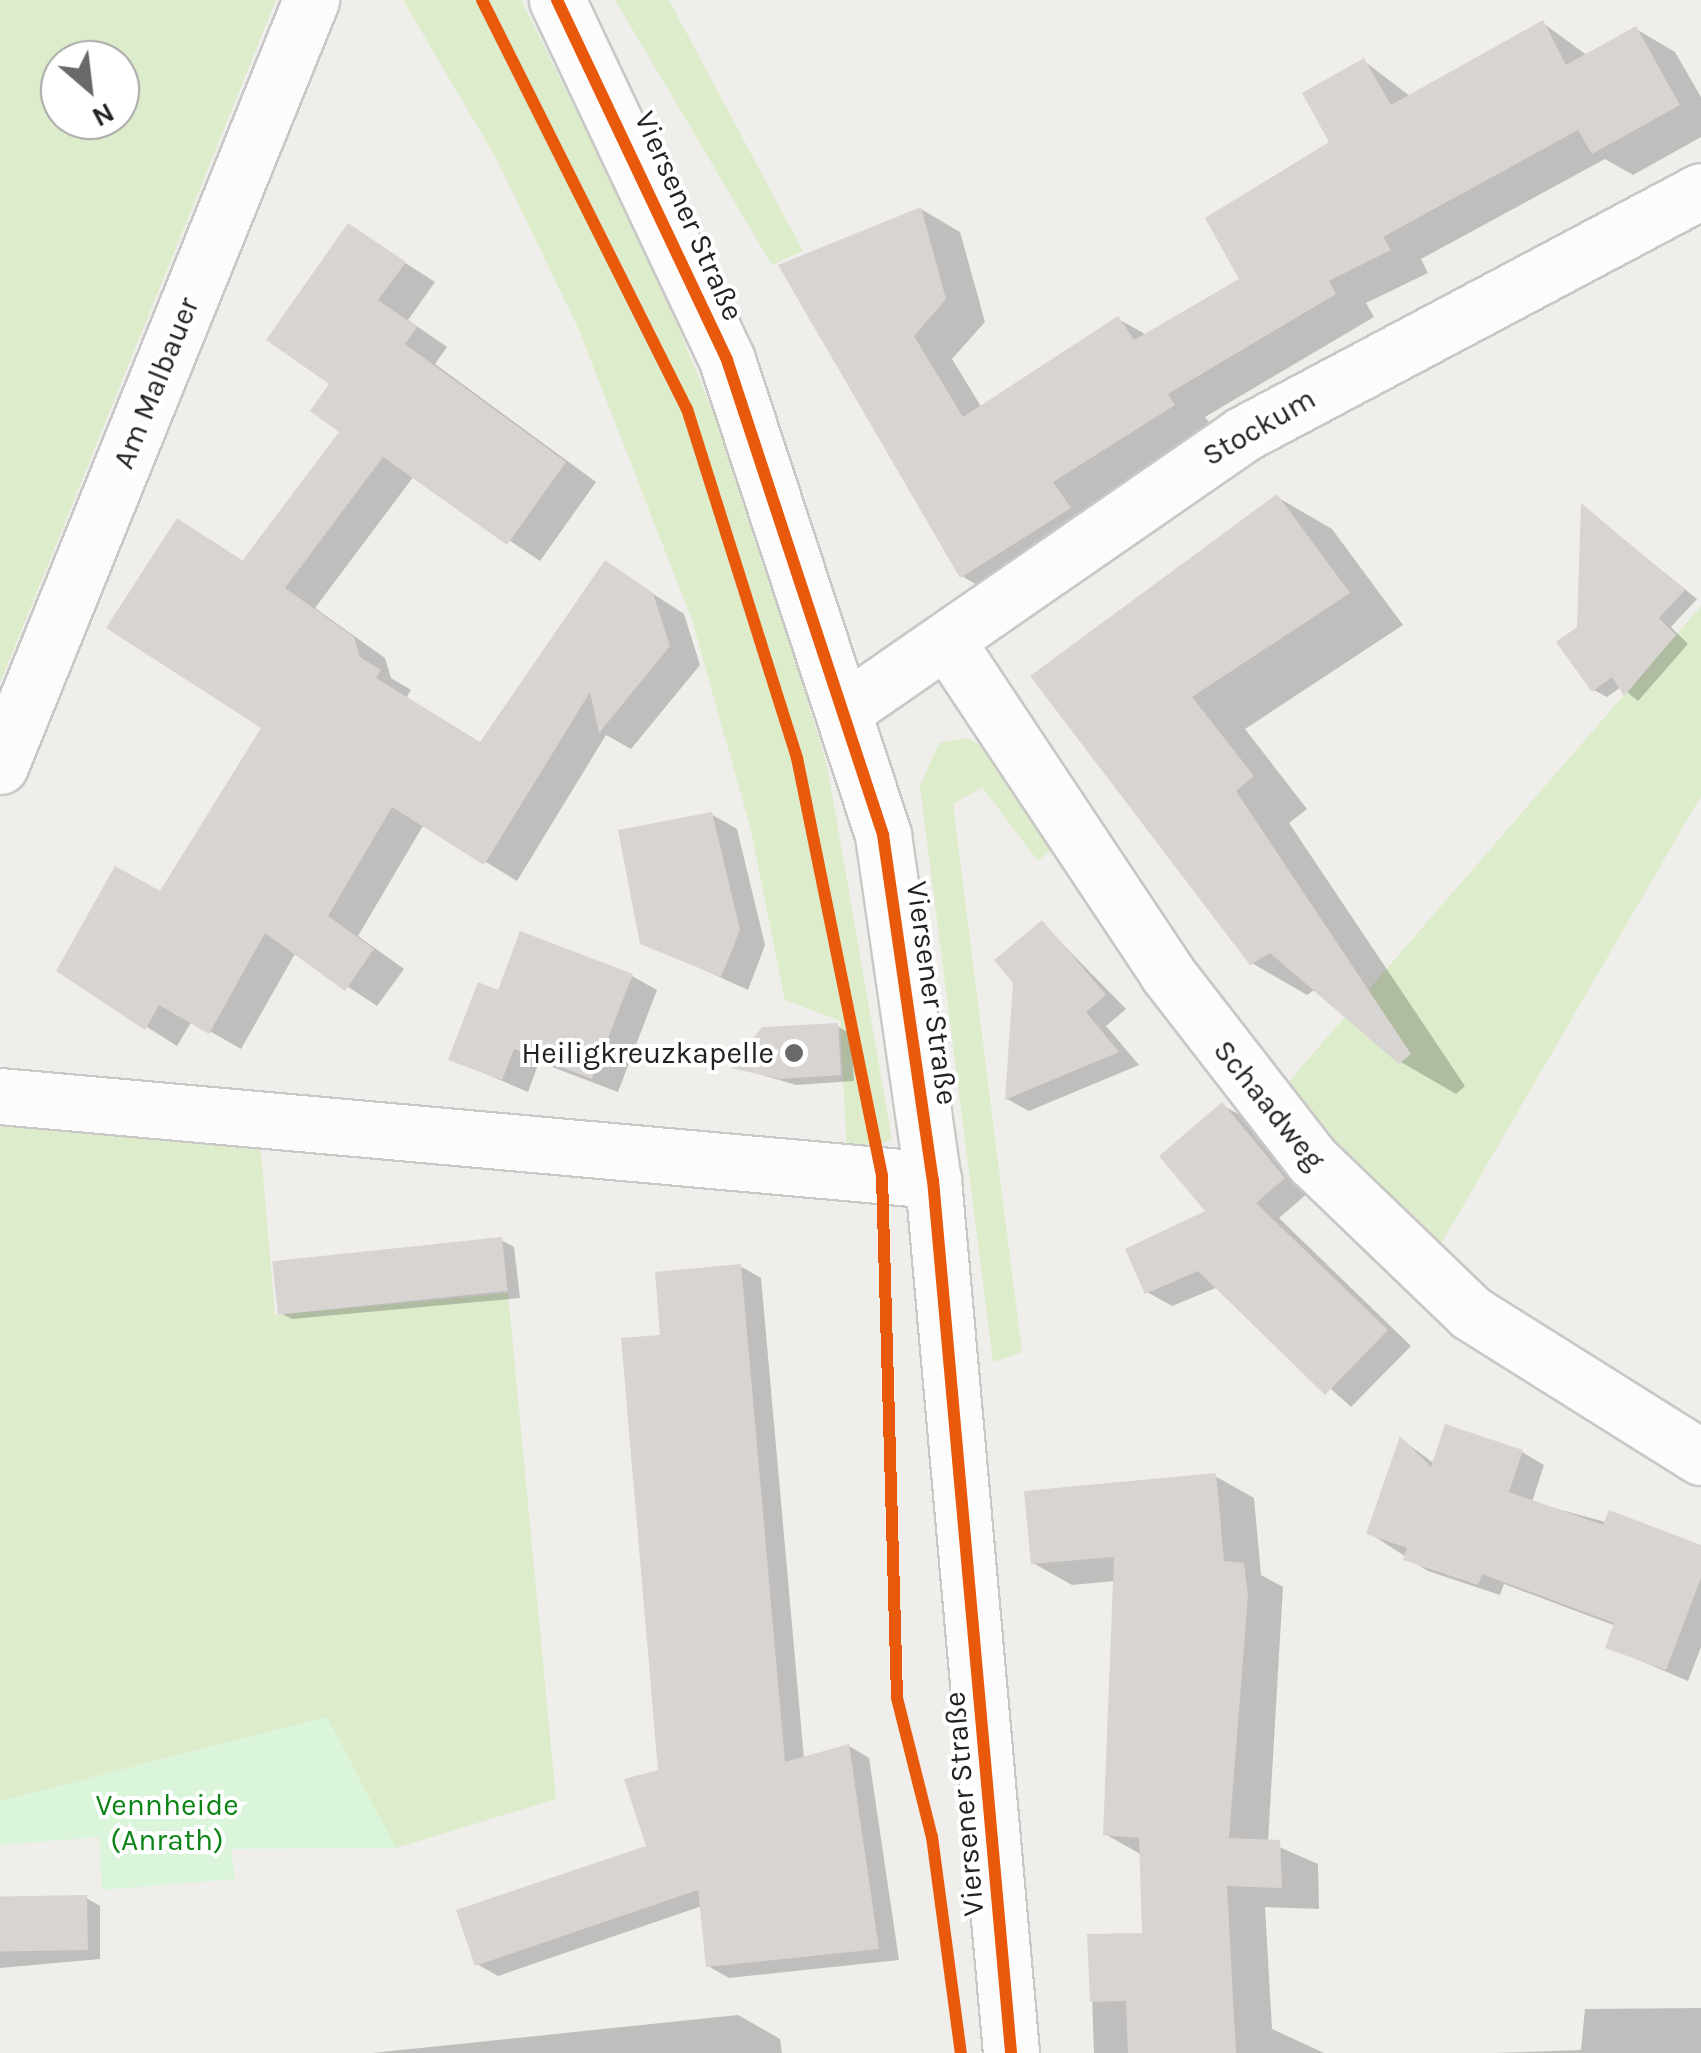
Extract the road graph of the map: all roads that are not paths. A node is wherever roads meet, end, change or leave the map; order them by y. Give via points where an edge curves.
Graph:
1 (311, 0) edge
2 (557, 0) edge
3 (1701, 191) edge
4 (948, 643) junction
5 (846, 709) junction
6 (0, 766) edge
7 (0, 1096) edge
8 (933, 1180) junction
9 (1701, 1457) edge
10 (1011, 2053) edge

1 - 6 street, Am Malbauer
2 - 5 street, Viersener Straße via 726,360
3 - 4 street, Stockum via 1243,434
4 - 5 street, Stockum
4 - 9 street, Schaadweg via 1185,998 1313,1161 1471,1313
5 - 8 street, Viersener Straße via 883,835
7 - 8 street
8 - 10 street, Viersener Straße

